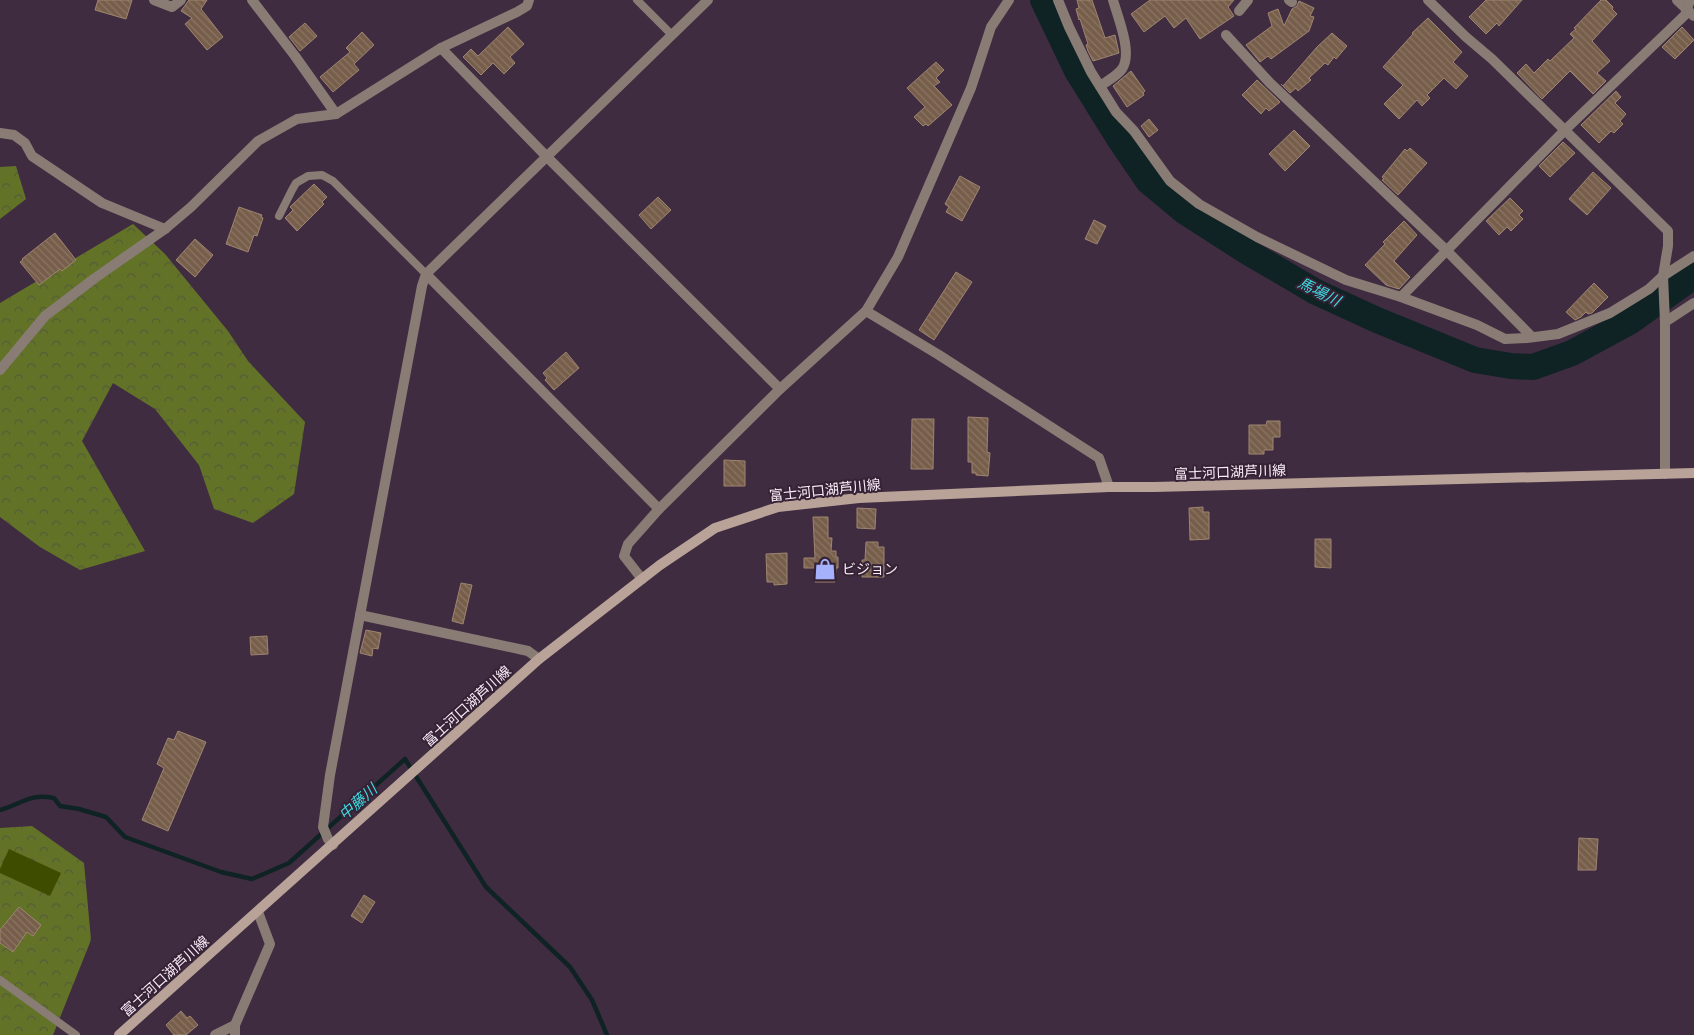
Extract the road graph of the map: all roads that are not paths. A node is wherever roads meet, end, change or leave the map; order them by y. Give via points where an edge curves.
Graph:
1 (154, 0) edge
2 (181, 0) edge
3 (252, 0) edge
4 (529, 0) edge
5 (638, 0) edge
6 (708, 0) edge
7 (1010, 0) edge
8 (1058, 0) edge
9 (1113, 0) edge
10 (1248, 0) edge
11 (1428, 0) edge
12 (1677, 0) edge
13 (1688, 4) edge
14 (1239, 11) dead end
15 (1694, 16) edge
16 (672, 35) junction
17 (1226, 35) dead end
18 (442, 48) junction
19 (1100, 86) junction
20 (336, 114) junction
21 (1565, 130) junction
22 (0, 133) edge
23 (547, 157) junction
24 (279, 216) dead end
25 (165, 229) junction
26 (1446, 250) junction
27 (1694, 256) edge
28 (426, 274) junction
29 (1663, 276) junction
30 (1400, 297) junction
31 (1694, 303) edge
32 (866, 311) junction
33 (1666, 322) junction
34 (1532, 337) junction
35 (0, 370) edge
36 (780, 389) junction
37 (1694, 473) edge
38 (1665, 474) junction
39 (1109, 487) junction
40 (659, 509) junction
41 (642, 579) junction
42 (360, 615) junction
43 (539, 659) junction
44 (333, 845) junction
45 (258, 912) junction
46 (0, 980) edge
47 (235, 1030) edge
48 (76, 1035) edge
49 (119, 1035) edge
50 (215, 1035) edge

1 - 2 street via 172,7
3 - 20 street
4 - 18 street via 527,6 517,12
5 - 16 lane
6 - 16 street
7 - 32 street via 991,28 971,88 898,257
8 - 19 street
9 - 19 street via 1125,42 1126,60 1122,70
10 - 14 street
11 - 21 street
12 - 13 street
13 - 15 street
13 - 21 street via 1684,15
16 - 23 street
17 - 26 street via 1270,84
18 - 20 street
18 - 23 street
19 - 30 street via 1116,112 1170,181 1194,202 1346,280
20 - 25 street via 297,119 258,141
21 - 26 street
21 - 29 street via 1668,231
22 - 25 street via 25,143 32,156 102,203
23 - 28 street
23 - 36 street
24 - 28 lane via 296,183 308,176 322,175 333,181
25 - 35 street via 45,316
26 - 30 street
26 - 34 street
27 - 29 street
28 - 40 street
28 - 42 street
29 - 33 street
29 - 34 street via 1649,289 1610,313 1558,334
30 - 34 street via 1477,325 1505,339
31 - 33 street
32 - 36 street
32 - 39 street via 1099,458
33 - 38 street
36 - 40 street
37 - 38 main road, 富士河口湖芦川線
38 - 39 main road, 富士河口湖芦川線
39 - 41 main road, 富士河口湖芦川線 via 859,498 778,506 715,528
40 - 41 street via 628,544 624,556
41 - 43 main road, 富士河口湖芦川線
42 - 43 street via 528,651
42 - 44 street via 323,827
43 - 44 main road, 富士河口湖芦川線
44 - 45 main road, 富士河口湖芦川線
45 - 47 street via 270,944
45 - 49 main road, 富士河口湖芦川線
46 - 48 lane
47 - 50 street

